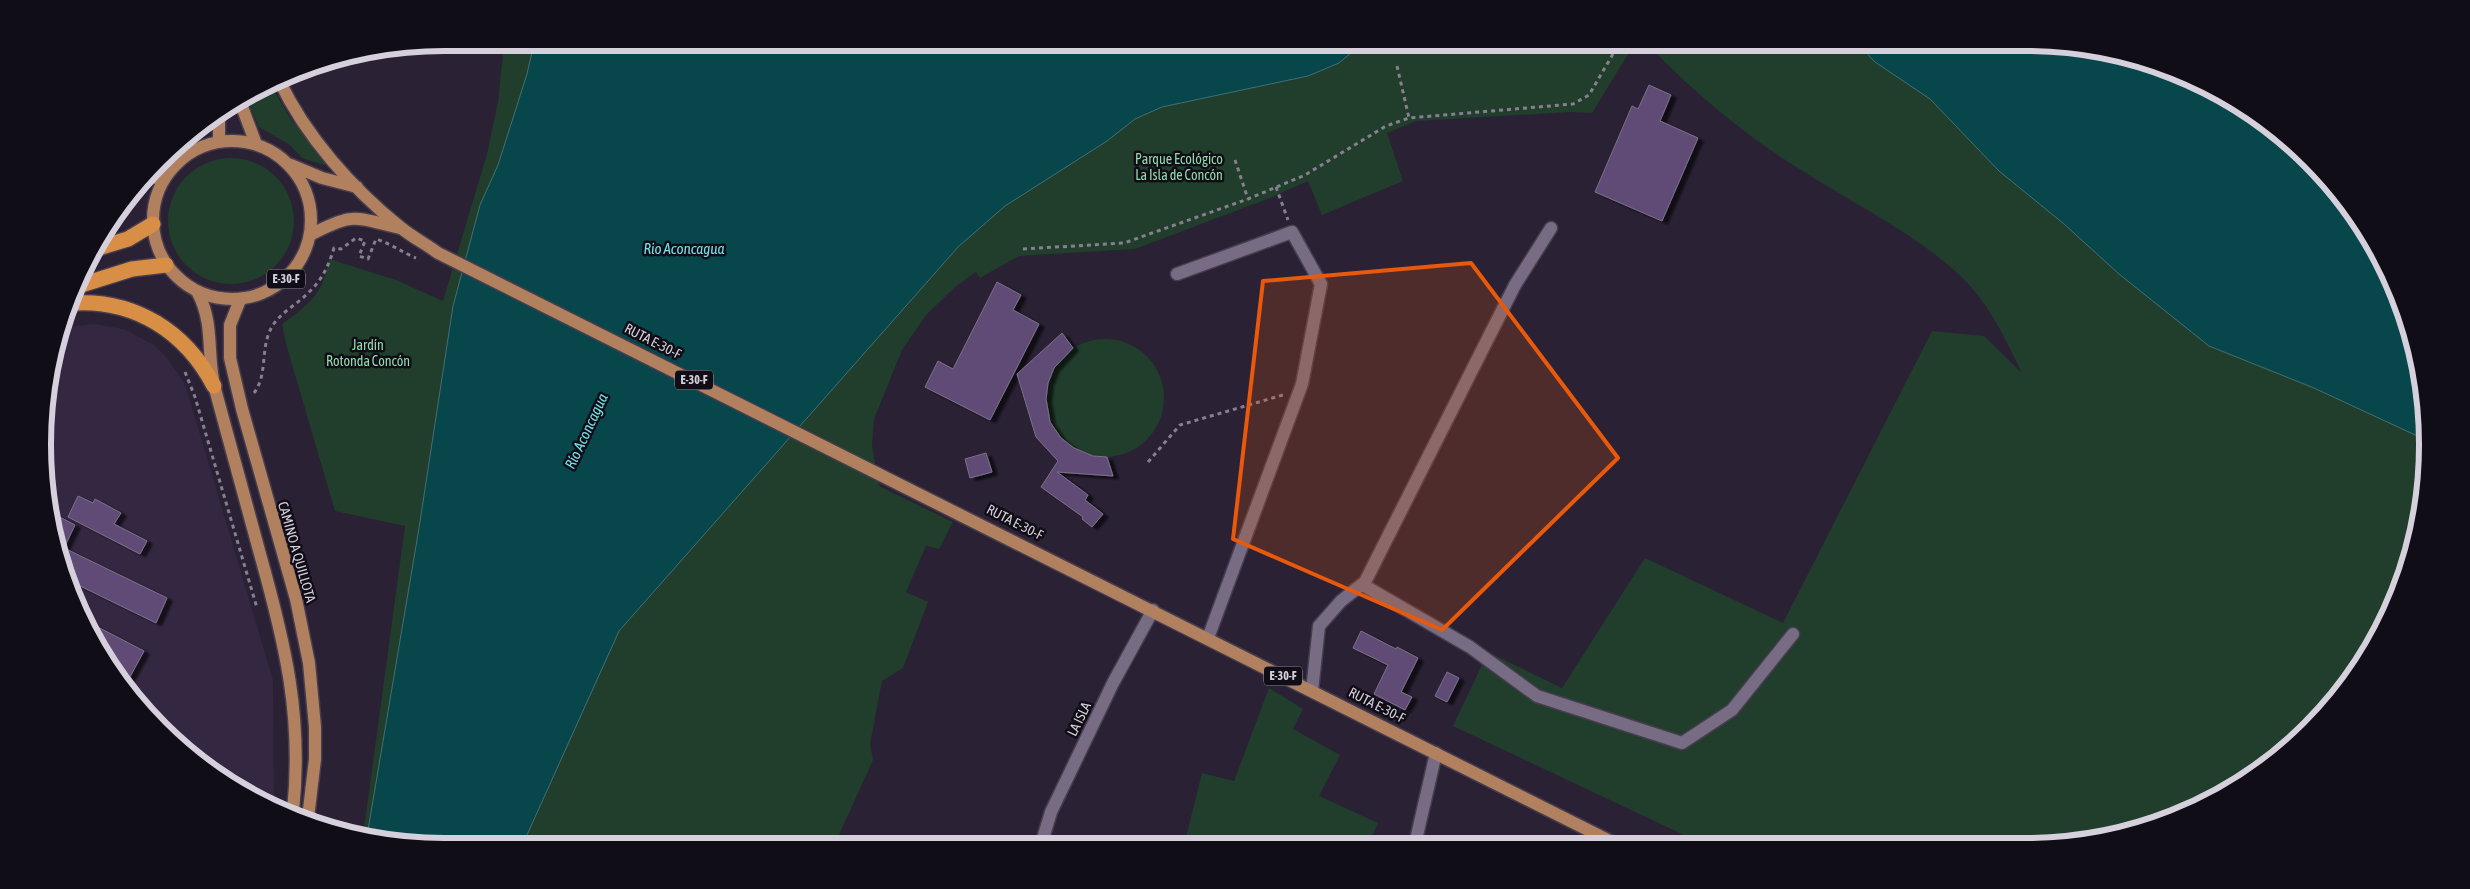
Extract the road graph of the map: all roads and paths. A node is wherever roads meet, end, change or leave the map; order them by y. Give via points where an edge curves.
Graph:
1 (1615, 51) edge
2 (1397, 66) dead end
3 (283, 86) edge
4 (242, 108) edge
5 (1408, 118) junction
6 (219, 123) edge
7 (219, 141) junction
8 (256, 144) junction
9 (180, 153) edge
10 (186, 155) junction
11 (1235, 160) dead end
12 (287, 163) junction
13 (157, 177) edge
14 (162, 182) junction
15 (358, 187) junction
16 (1276, 187) junction
17 (1248, 199) junction
18 (153, 224) junction
19 (401, 228) junction
20 (1551, 228) dead end
21 (1292, 232) junction
22 (310, 235) junction
23 (105, 246) edge
24 (1023, 249) dead end
25 (438, 253) junction
26 (166, 265) junction
27 (1177, 274) dead end
28 (86, 283) edge
29 (198, 293) junction
30 (240, 300) junction
31 (77, 304) edge
32 (181, 367) dead end
33 (214, 386) junction
34 (1300, 390) junction
35 (242, 409) junction
36 (1148, 462) dead end
37 (1363, 585) junction
38 (1152, 610) junction
39 (260, 617) dead end
40 (1793, 634) dead end
41 (1208, 638) junction
42 (1312, 691) junction
43 (1436, 753) junction
44 (293, 808) edge
45 (309, 813) edge
46 (1043, 838) edge
47 (1416, 838) edge
48 (1604, 838) edge

1 - 5 path via 1589,95 1573,104
2 - 5 path
3 - 15 main road via 315,140
4 - 8 main road
5 - 16 path via 1386,126 1305,175
6 - 7 main road
7 - 8 main road, E-30-F
7 - 10 main road, E-30-F
8 - 12 main road, E-30-F
9 - 10 main road
10 - 14 main road, E-30-F
11 - 17 path
12 - 15 main road, RUTA E-30-F / E-30-F via 322,178
12 - 22 main road, E-30-F via 308,196
13 - 14 main road
14 - 18 main road, E-30-F via 154,205
15 - 19 main road, RUTA E-30-F / E-30-F
16 - 17 path
16 - 21 path
17 - 24 path via 1124,243
18 - 23 highway via 128,239
18 - 26 main road, E-30-F via 157,249
19 - 22 main road, RUTA E-30-F / E-30-F via 349,217
19 - 25 main road, RUTA E-30-F / E-30-F
20 - 37 street via 1515,285
21 - 27 street
21 - 34 street via 1321,284
22 - 30 main road, E-30-F via 304,254 285,280 264,293
25 - 35 path via 432,264 376,239 368,259 359,256 365,241 356,238 341,249 334,248 320,280 286,310 269,333 260,385
25 - 38 main road, RUTA E-30-F / E-30-F
26 - 28 highway via 113,274
26 - 29 main road, E-30-F via 185,285
29 - 30 main road, E-30-F
29 - 33 main road via 209,322
30 - 35 main road, CAMINO A QUILLOTA via 230,325 229,347
31 - 33 highway via 109,305 158,322 191,350
32 - 39 path via 195,397
33 - 44 main road via 286,650 295,707
34 - 36 path via 1180,425
34 - 41 street
35 - 45 main road, CAMINO A QUILLOTA via 296,598 309,663 315,759
37 - 40 street via 1470,647 1537,696 1682,742 1732,710
37 - 42 street via 1341,601 1319,626
38 - 41 main road, RUTA E-30-F / E-30-F
38 - 46 street, LA ISLA via 1051,812
41 - 42 main road, RUTA E-30-F / E-30-F
42 - 43 main road, RUTA E-30-F / E-30-F
43 - 47 street
43 - 48 main road, RUTA E-30-F / E-30-F

